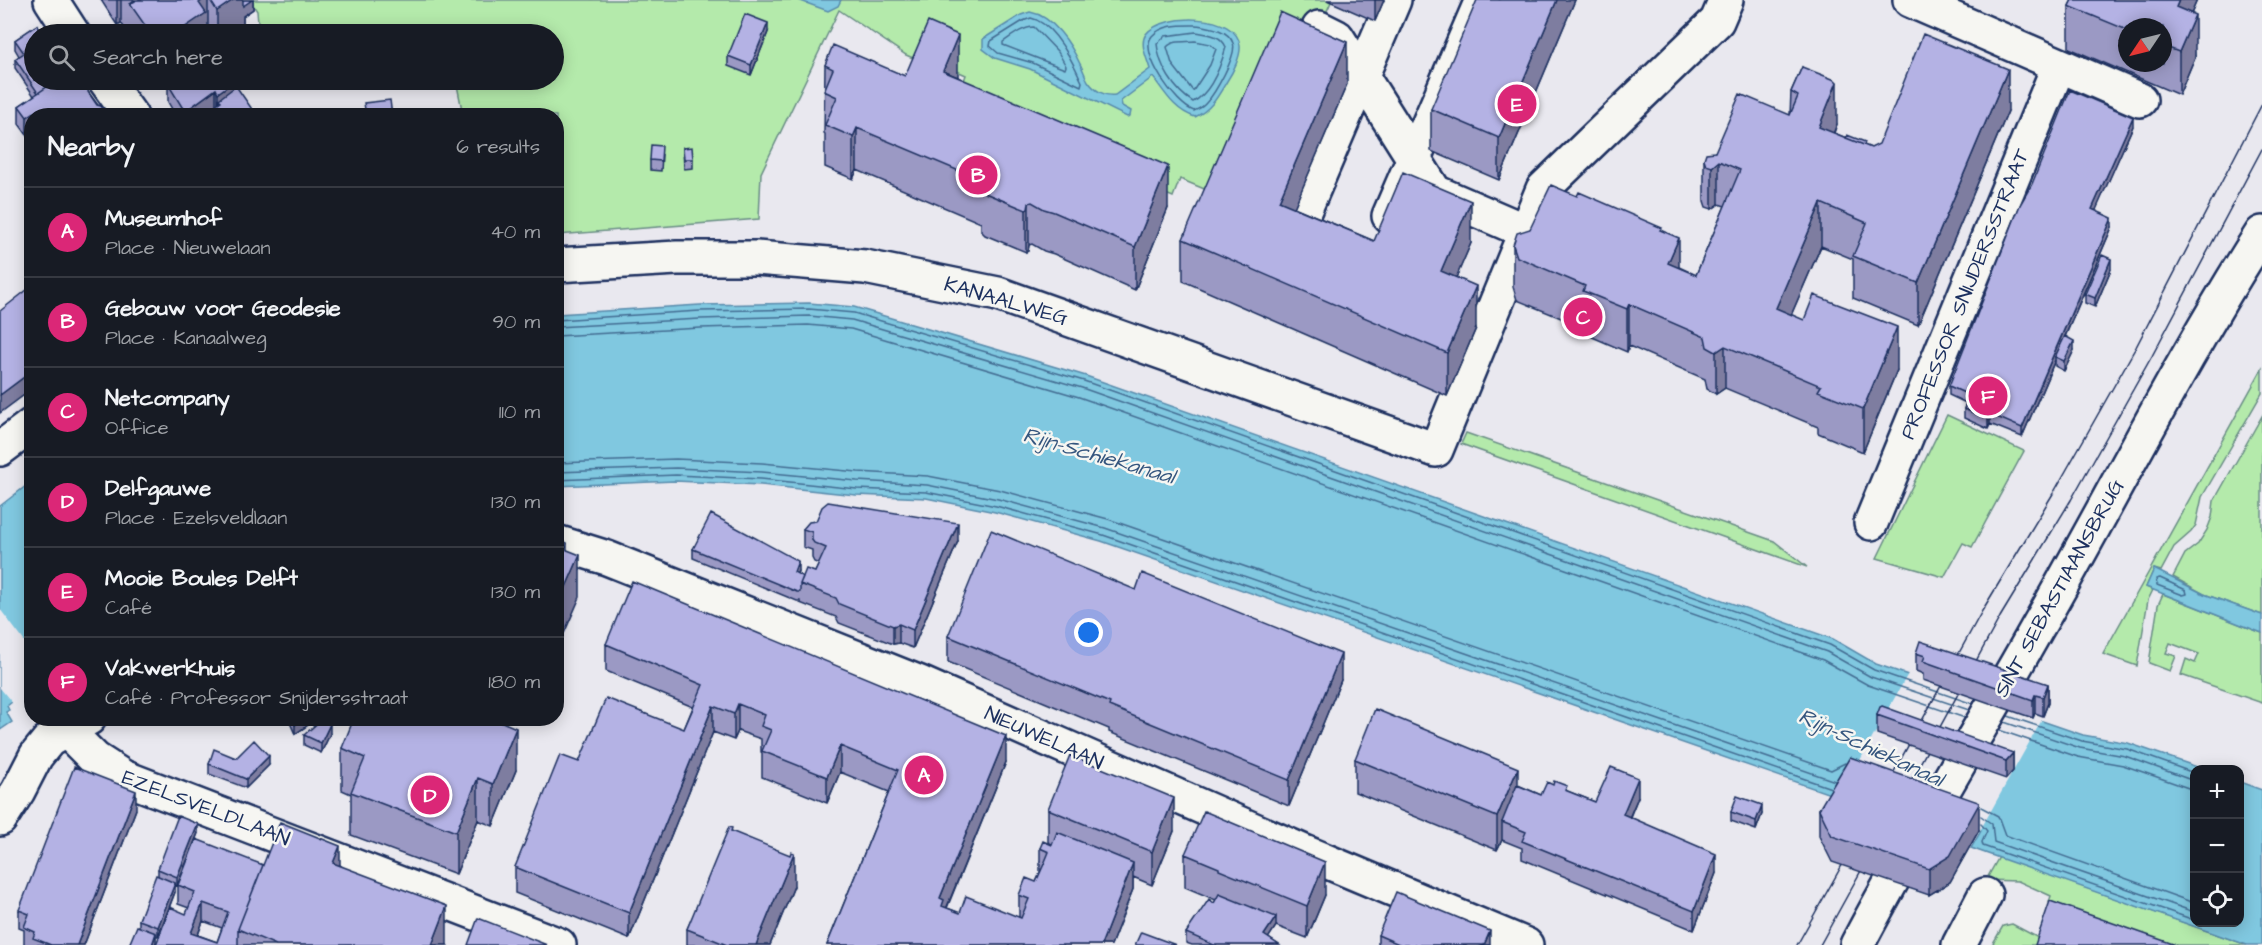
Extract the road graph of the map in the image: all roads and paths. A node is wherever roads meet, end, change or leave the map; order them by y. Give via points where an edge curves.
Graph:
1 (51, 0) edge
2 (1394, 0) edge
3 (1482, 0) edge
4 (1726, 0) edge
5 (1910, 0) edge
6 (67, 24) edge
7 (1319, 28) edge
8 (2060, 65) junction
9 (1362, 76) junction
10 (112, 90) edge
11 (2140, 100) dead end
12 (125, 108) edge
13 (1414, 158) junction
14 (1525, 231) junction
15 (2262, 233) edge
16 (1380, 238) edge
17 (1335, 255) edge
18 (564, 265) edge
19 (24, 431) edge
20 (0, 449) edge
21 (1871, 523) dead end
22 (564, 545) edge
23 (76, 726) edge
24 (78, 726) edge
25 (0, 819) edge
26 (1985, 895) dead end
27 (1863, 935) edge
28 (559, 945) edge
29 (1526, 945) edge
30 (1959, 945) edge

1 - 6 street
2 - 9 street
3 - 13 street
4 - 14 street via 1717,21 1542,189
5 - 8 street
7 - 9 street via 1337,37
8 - 11 street
8 - 21 street, PROFESSOR SNIJDERSSTRAAT
9 - 13 street
9 - 17 street via 1293,237
10 - 12 street
13 - 14 street via 1436,192
13 - 16 street
14 - 18 street, KANAALWEG via 1436,450 998,294 865,267 756,258
15 - 27 street, SINT SEBASTIAANSBRUG via 2223,294
19 - 20 street
22 - 29 street, NIEUWELAAN via 607,558 920,683
23 - 25 street via 50,740 36,756
24 - 28 street, EZELSVELDLAAN via 95,759 123,777
26 - 30 street

